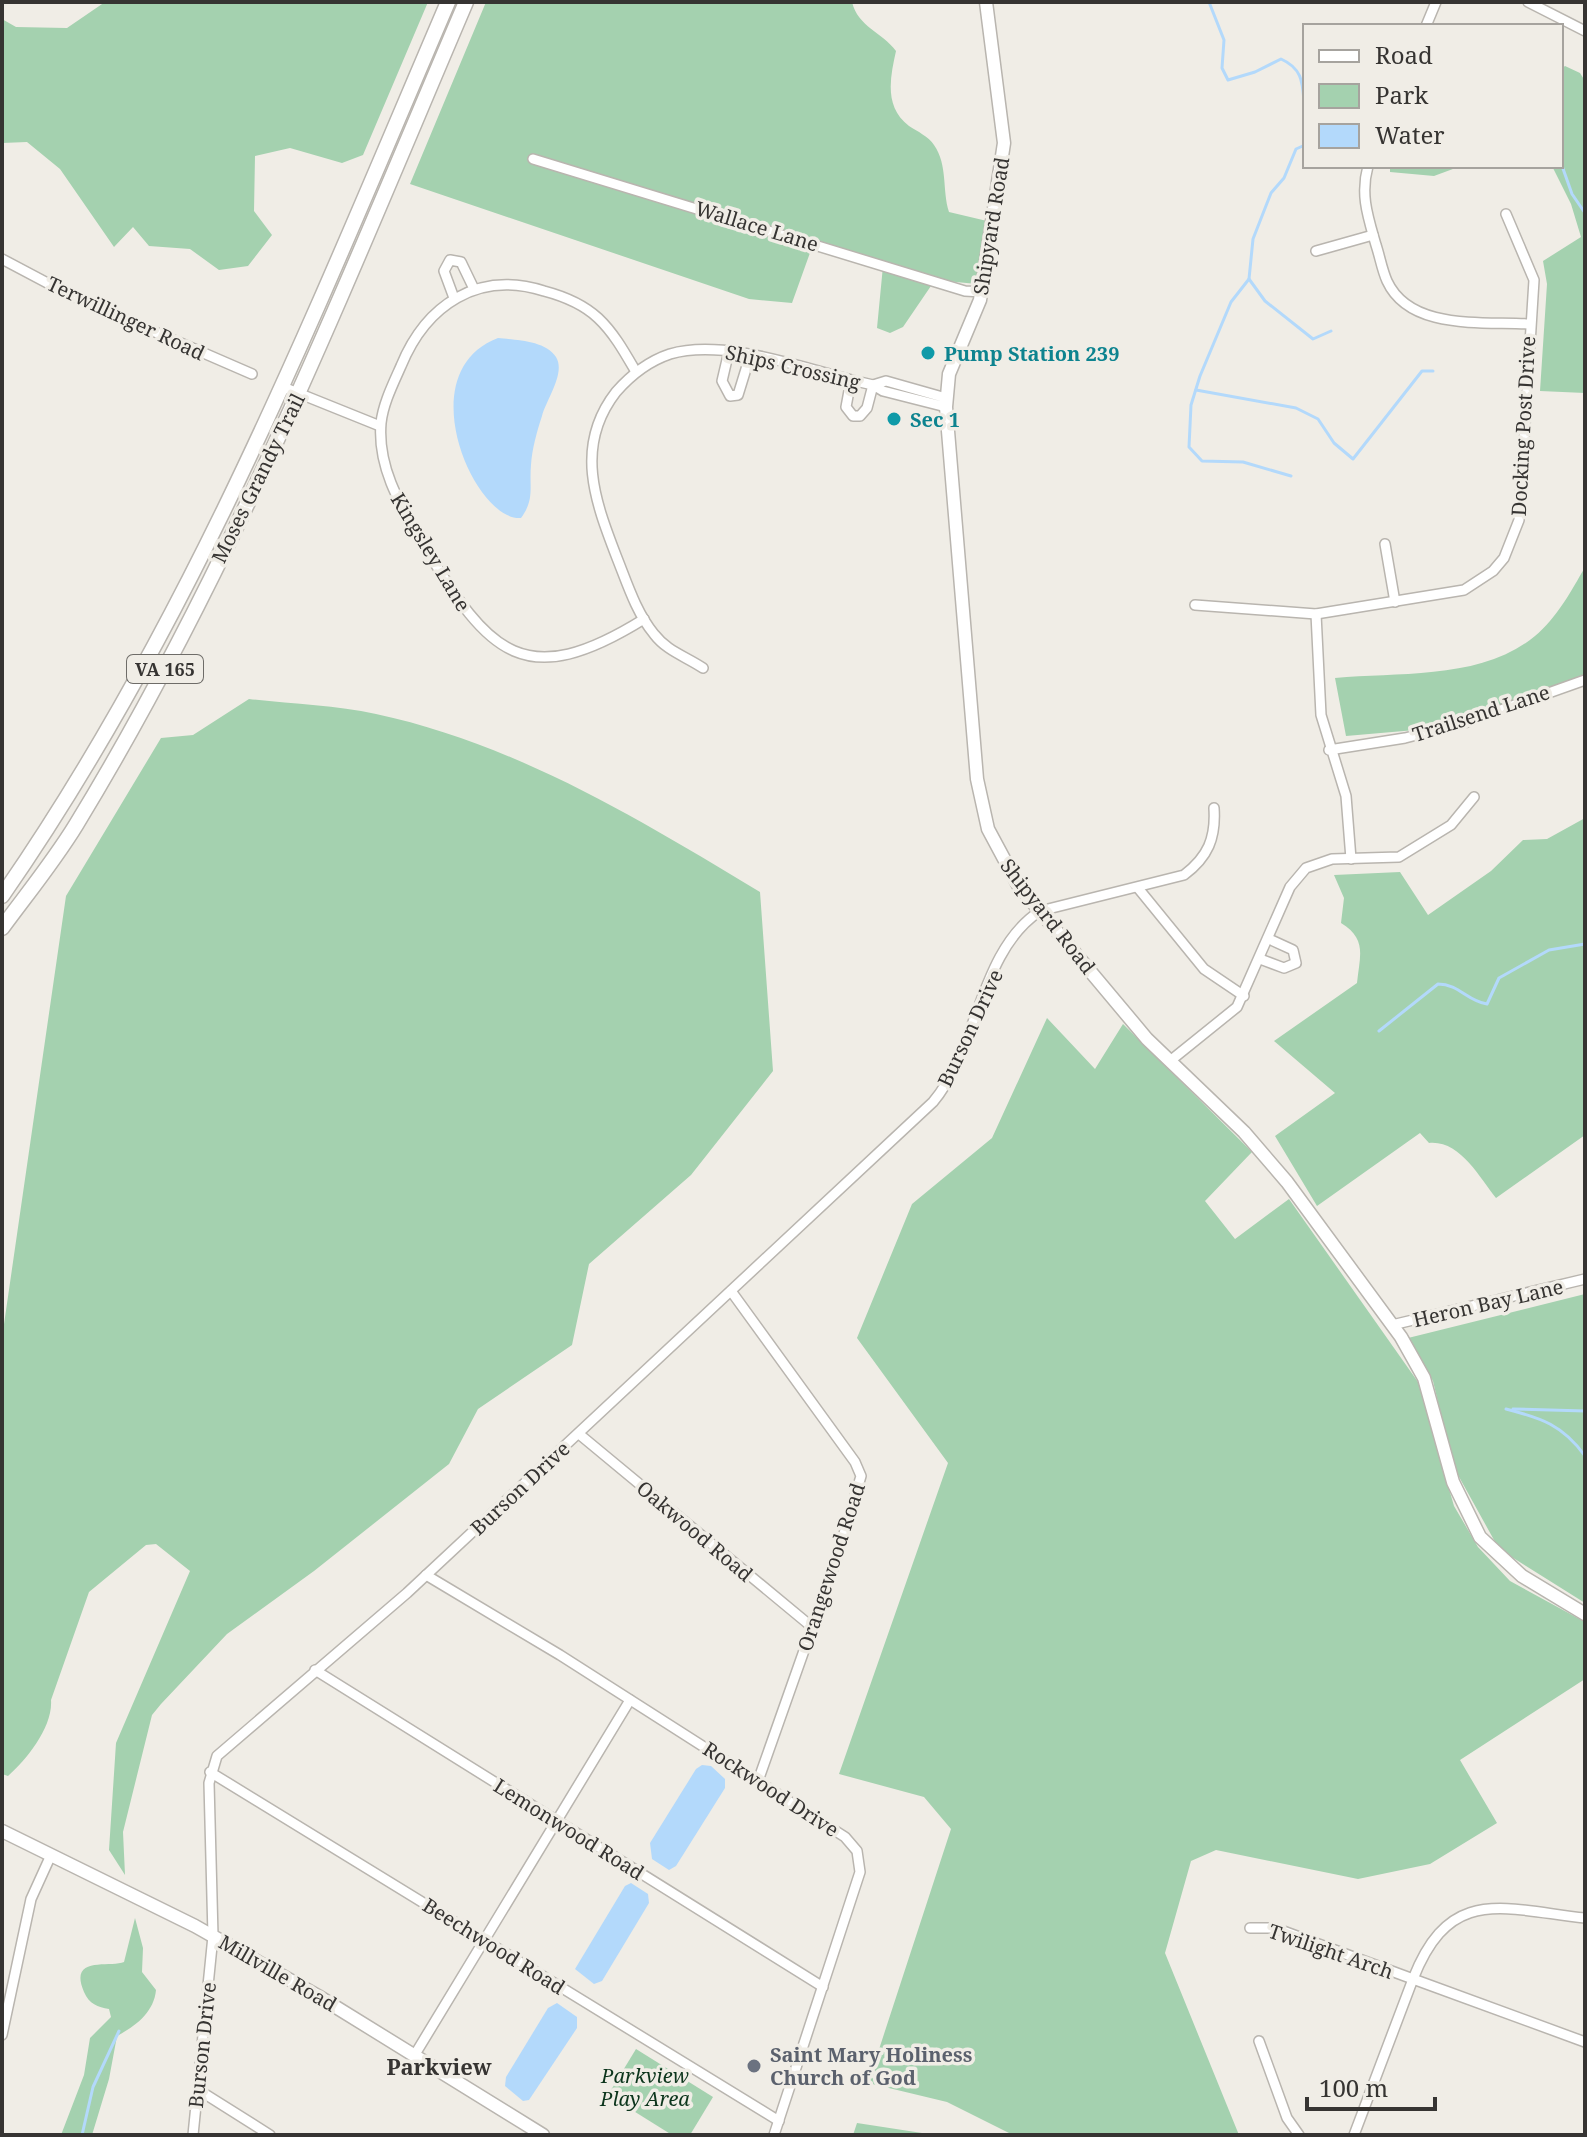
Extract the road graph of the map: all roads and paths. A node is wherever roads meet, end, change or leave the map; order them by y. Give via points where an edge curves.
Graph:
1 (448, 2) edge
2 (466, 2) edge
3 (986, 2) edge
4 (1436, 2) edge
5 (1528, 2) edge
6 (1544, 5) edge
7 (1427, 24) edge
8 (1585, 31) edge
9 (533, 159) dead end
10 (1368, 168) edge
11 (1506, 214) dead end
12 (1373, 235) junction
13 (1316, 251) dead end
14 (2, 259) edge
15 (474, 289) junction
16 (982, 292) junction
17 (454, 298) junction
18 (1529, 324) junction
19 (729, 351) junction
20 (750, 356) junction
21 (636, 372) junction
22 (252, 374) dead end
23 (851, 380) junction
24 (873, 385) junction
25 (283, 387) junction
26 (299, 394) junction
27 (946, 403) junction
28 (380, 426) junction
29 (1385, 544) dead end
30 (1395, 602) junction
31 (1195, 605) dead end
32 (1316, 614) junction
33 (644, 619) junction
34 (703, 668) dead end
35 (1585, 680) edge
36 (1329, 750) junction
37 (1474, 797) dead end
38 (1214, 808) dead end
39 (1351, 859) junction
40 (1138, 888) junction
41 (2, 896) edge
42 (1040, 911) junction
43 (2, 928) edge
44 (1269, 939) junction
45 (1260, 959) junction
46 (1244, 996) junction
47 (1170, 1061) junction
48 (1585, 1279) edge
49 (731, 1291) junction
50 (1392, 1325) junction
51 (579, 1434) junction
52 (426, 1575) junction
53 (1585, 1614) edge
54 (812, 1627) junction
55 (315, 1670) junction
56 (630, 1700) junction
57 (210, 1772) junction
58 (758, 1781) junction
59 (557, 1821) junction
60 (2, 1831) edge
61 (51, 1855) junction
62 (1585, 1918) edge
63 (1250, 1928) dead end
64 (213, 1936) junction
65 (485, 1940) junction
66 (1413, 1979) junction
67 (823, 1987) junction
68 (2, 2035) edge
69 (1259, 2041) dead end
70 (1585, 2042) edge
71 (414, 2056) junction
72 (197, 2089) junction
73 (779, 2121) junction
74 (193, 2135) edge
75 (270, 2135) edge
76 (543, 2135) edge
77 (774, 2135) edge
78 (1299, 2135) edge
79 (1354, 2135) edge

1 - 25 main road, Moses Grandy Trail / VA 165
2 - 26 main road, Moses Grandy Trail / VA 165
3 - 16 street, Shipyard Road via 1004,143
4 - 7 street
5 - 6 street
6 - 8 street
9 - 16 street, Wallace Lane
10 - 12 street via 1363,194
11 - 18 street, Docking Post Drive via 1532,270
12 - 13 street
12 - 18 street via 1388,282 1415,311 1431,318
14 - 22 street, Terwillinger Road
15 - 17 street, Kingsley Lane
15 - 17 street via 461,262 450,260 444,271
15 - 21 street, Kingsley Lane via 521,285 581,306 612,333
16 - 27 street, Shipyard Road via 952,366
17 - 28 street, Kingsley Lane via 416,334
18 - 30 street, Docking Post Drive via 1519,520 1513,543 1476,584
19 - 20 street, Ships Crossing
19 - 20 street via 722,381 730,396 742,389
19 - 21 street, Ships Crossing via 669,354
20 - 23 street, Ships Crossing
21 - 33 street, Ships Crossing via 606,406 594,434 590,473 599,509
23 - 24 street, Ships Crossing
23 - 24 street via 846,407 856,417 866,412
24 - 27 street, Ships Crossing
25 - 26 street
25 - 41 main road, Moses Grandy Trail / VA 165 via 128,696
26 - 28 street
26 - 43 main road, Moses Grandy Trail / VA 165 via 169,661 75,828
27 - 42 street, Shipyard Road via 979,795 1001,858
28 - 33 street, Kingsley Lane via 385,466 401,506 459,603 491,638 523,653 564,656 598,646
29 - 30 street
30 - 32 street, Docking Post Drive
31 - 32 street, Docking Post Drive
32 - 36 street via 1321,715
33 - 34 street, Ships Crossing via 668,650
35 - 36 street, Trailsend Lane via 1464,723
36 - 39 street via 1346,796
37 - 39 street via 1451,825 1399,857
38 - 40 street via 1214,835 1196,866 1172,880
39 - 44 street via 1318,862 1297,877
40 - 42 street
40 - 46 street via 1204,969
42 - 47 street, Shipyard Road
42 - 49 street, Burson Drive via 1008,947 939,1095
44 - 45 street
44 - 45 street via 1293,950 1296,963 1284,968
45 - 46 street
46 - 47 street via 1228,1017
47 - 50 street, Shipyard Road via 1287,1182
48 - 50 street, Heron Bay Lane
49 - 51 street, Burson Drive
49 - 54 street, Orangewood Road via 860,1470 860,1485
50 - 53 street, Shipyard Road via 1424,1378 1453,1482 1480,1537 1522,1576
51 - 52 street, Burson Drive
51 - 54 street, Oakwood Road
52 - 55 street, Burson Drive
52 - 56 street, Rockwood Drive
54 - 58 street, Orangewood Road
55 - 57 street, Burson Drive via 225,1747
55 - 59 street, Lemonwood Road
56 - 58 street, Rockwood Drive
56 - 59 street
57 - 64 street, Burson Drive
57 - 65 street, Beechwood Road
58 - 67 street, Rockwood Drive via 845,1837 859,1856 860,1872
59 - 65 street
59 - 67 street, Lemonwood Road
60 - 61 street, Millville Road
61 - 64 street, Millville Road
61 - 68 street via 31,1899
62 - 66 street via 1490,1908 1455,1917 1429,1942
63 - 66 street, Twilight Arch via 1275,1928
64 - 71 street, Millville Road
64 - 72 street, Burson Drive
65 - 71 street
65 - 73 street, Beechwood Road
66 - 70 street, Twilight Arch
66 - 79 street
67 - 73 street, Rockwood Drive
69 - 78 street via 1275,2091
71 - 76 street, Millville Road
72 - 74 street, Burson Drive
72 - 75 street
73 - 77 street, Rockwood Drive

